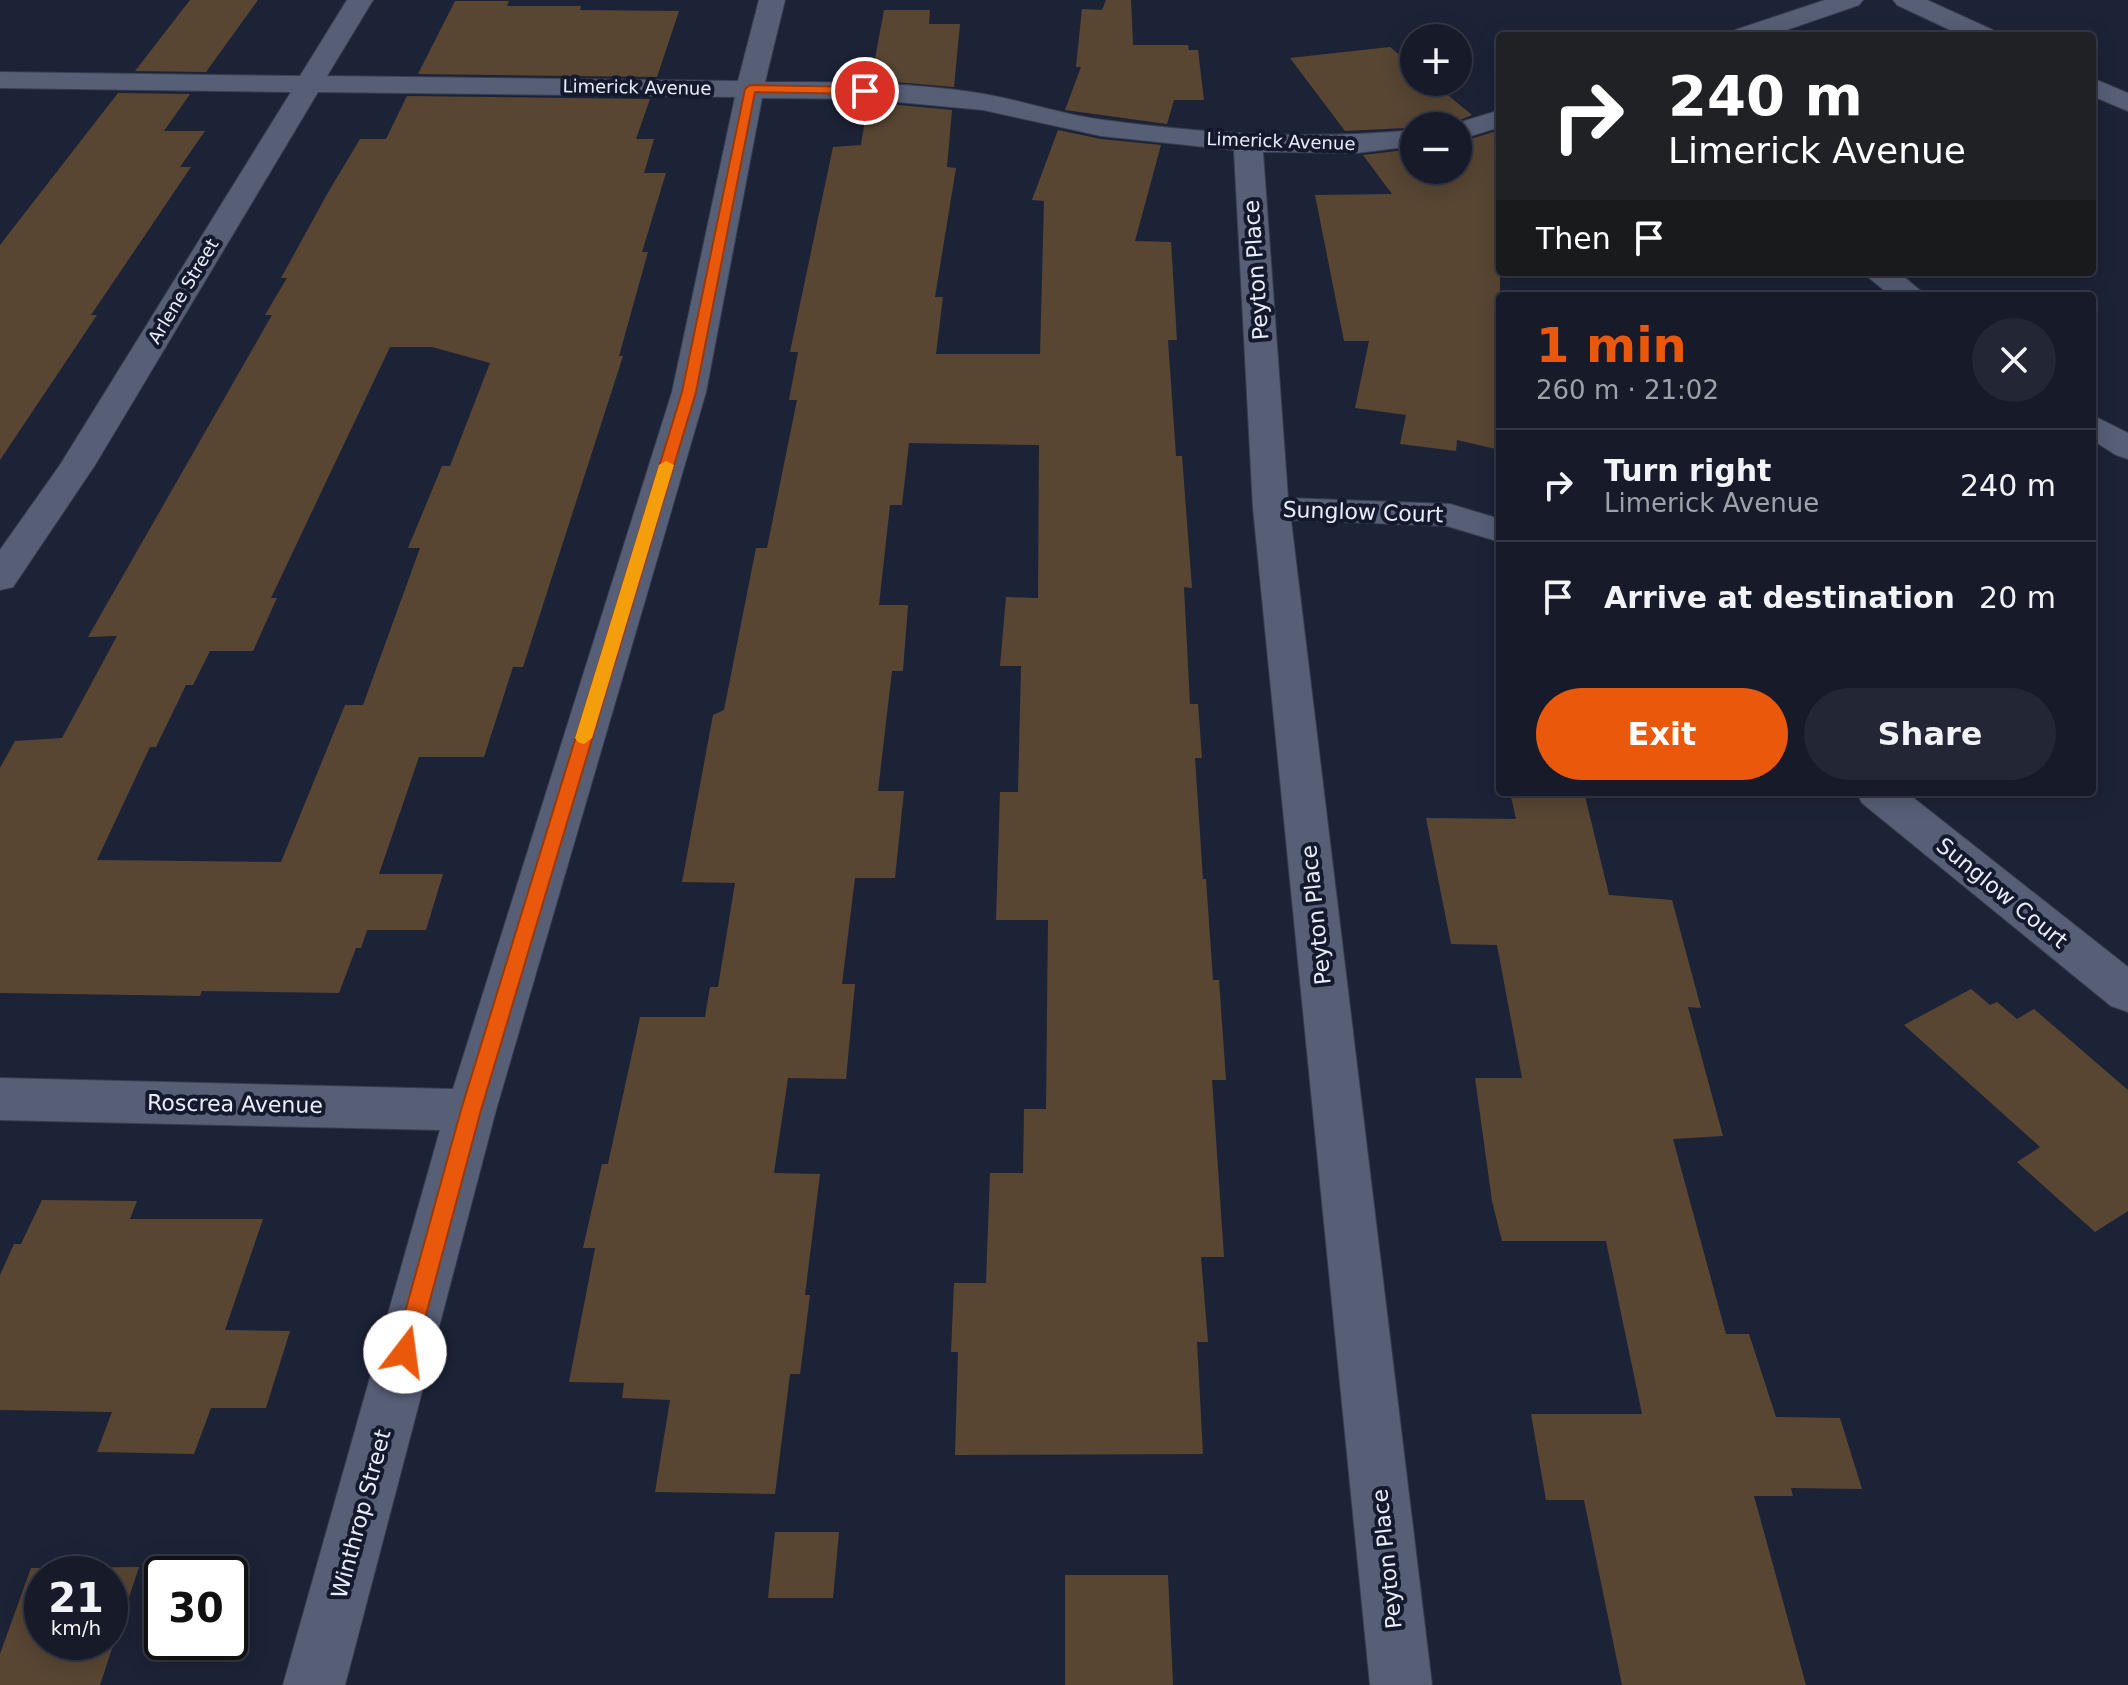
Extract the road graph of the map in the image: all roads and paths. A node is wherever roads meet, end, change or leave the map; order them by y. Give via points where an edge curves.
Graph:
1 (360, 0) edge
2 (772, 0) edge
3 (1850, 0) edge
4 (1906, 0) edge
5 (1756, 32) edge
6 (1975, 32) edge
7 (0, 80) edge
8 (310, 82) junction
9 (2096, 88) edge
10 (750, 89) junction
11 (2128, 103) edge
12 (1496, 119) edge
13 (1472, 127) edge
14 (1400, 139) edge
15 (1248, 143) junction
16 (1884, 276) edge
17 (1906, 292) edge
18 (2096, 428) edge
19 (2128, 448) edge
20 (1271, 508) junction
21 (1496, 530) edge
22 (0, 578) edge
23 (1882, 796) edge
24 (2128, 993) edge
25 (0, 1099) edge
26 (471, 1110) junction
27 (314, 1685) edge
28 (1401, 1685) edge

1 - 8 street, Arlene Street
2 - 10 street, Winthrop Street
3 - 5 street
4 - 6 street
7 - 8 street, Limerick Avenue
8 - 10 street, Limerick Avenue
8 - 22 street, Arlene Street via 77,465
9 - 11 street
10 - 15 street, Limerick Avenue via 865,91 983,102 1101,128
10 - 26 street, Winthrop Street via 689,392
12 - 13 street
14 - 15 street, Limerick Avenue
15 - 20 street, Peyton Place
16 - 17 street
18 - 19 street
20 - 21 street, Sunglow Court via 1450,515
20 - 28 street, Peyton Place
23 - 24 street, Sunglow Court
25 - 26 street, Roscrea Avenue
26 - 27 street, Winthrop Street

